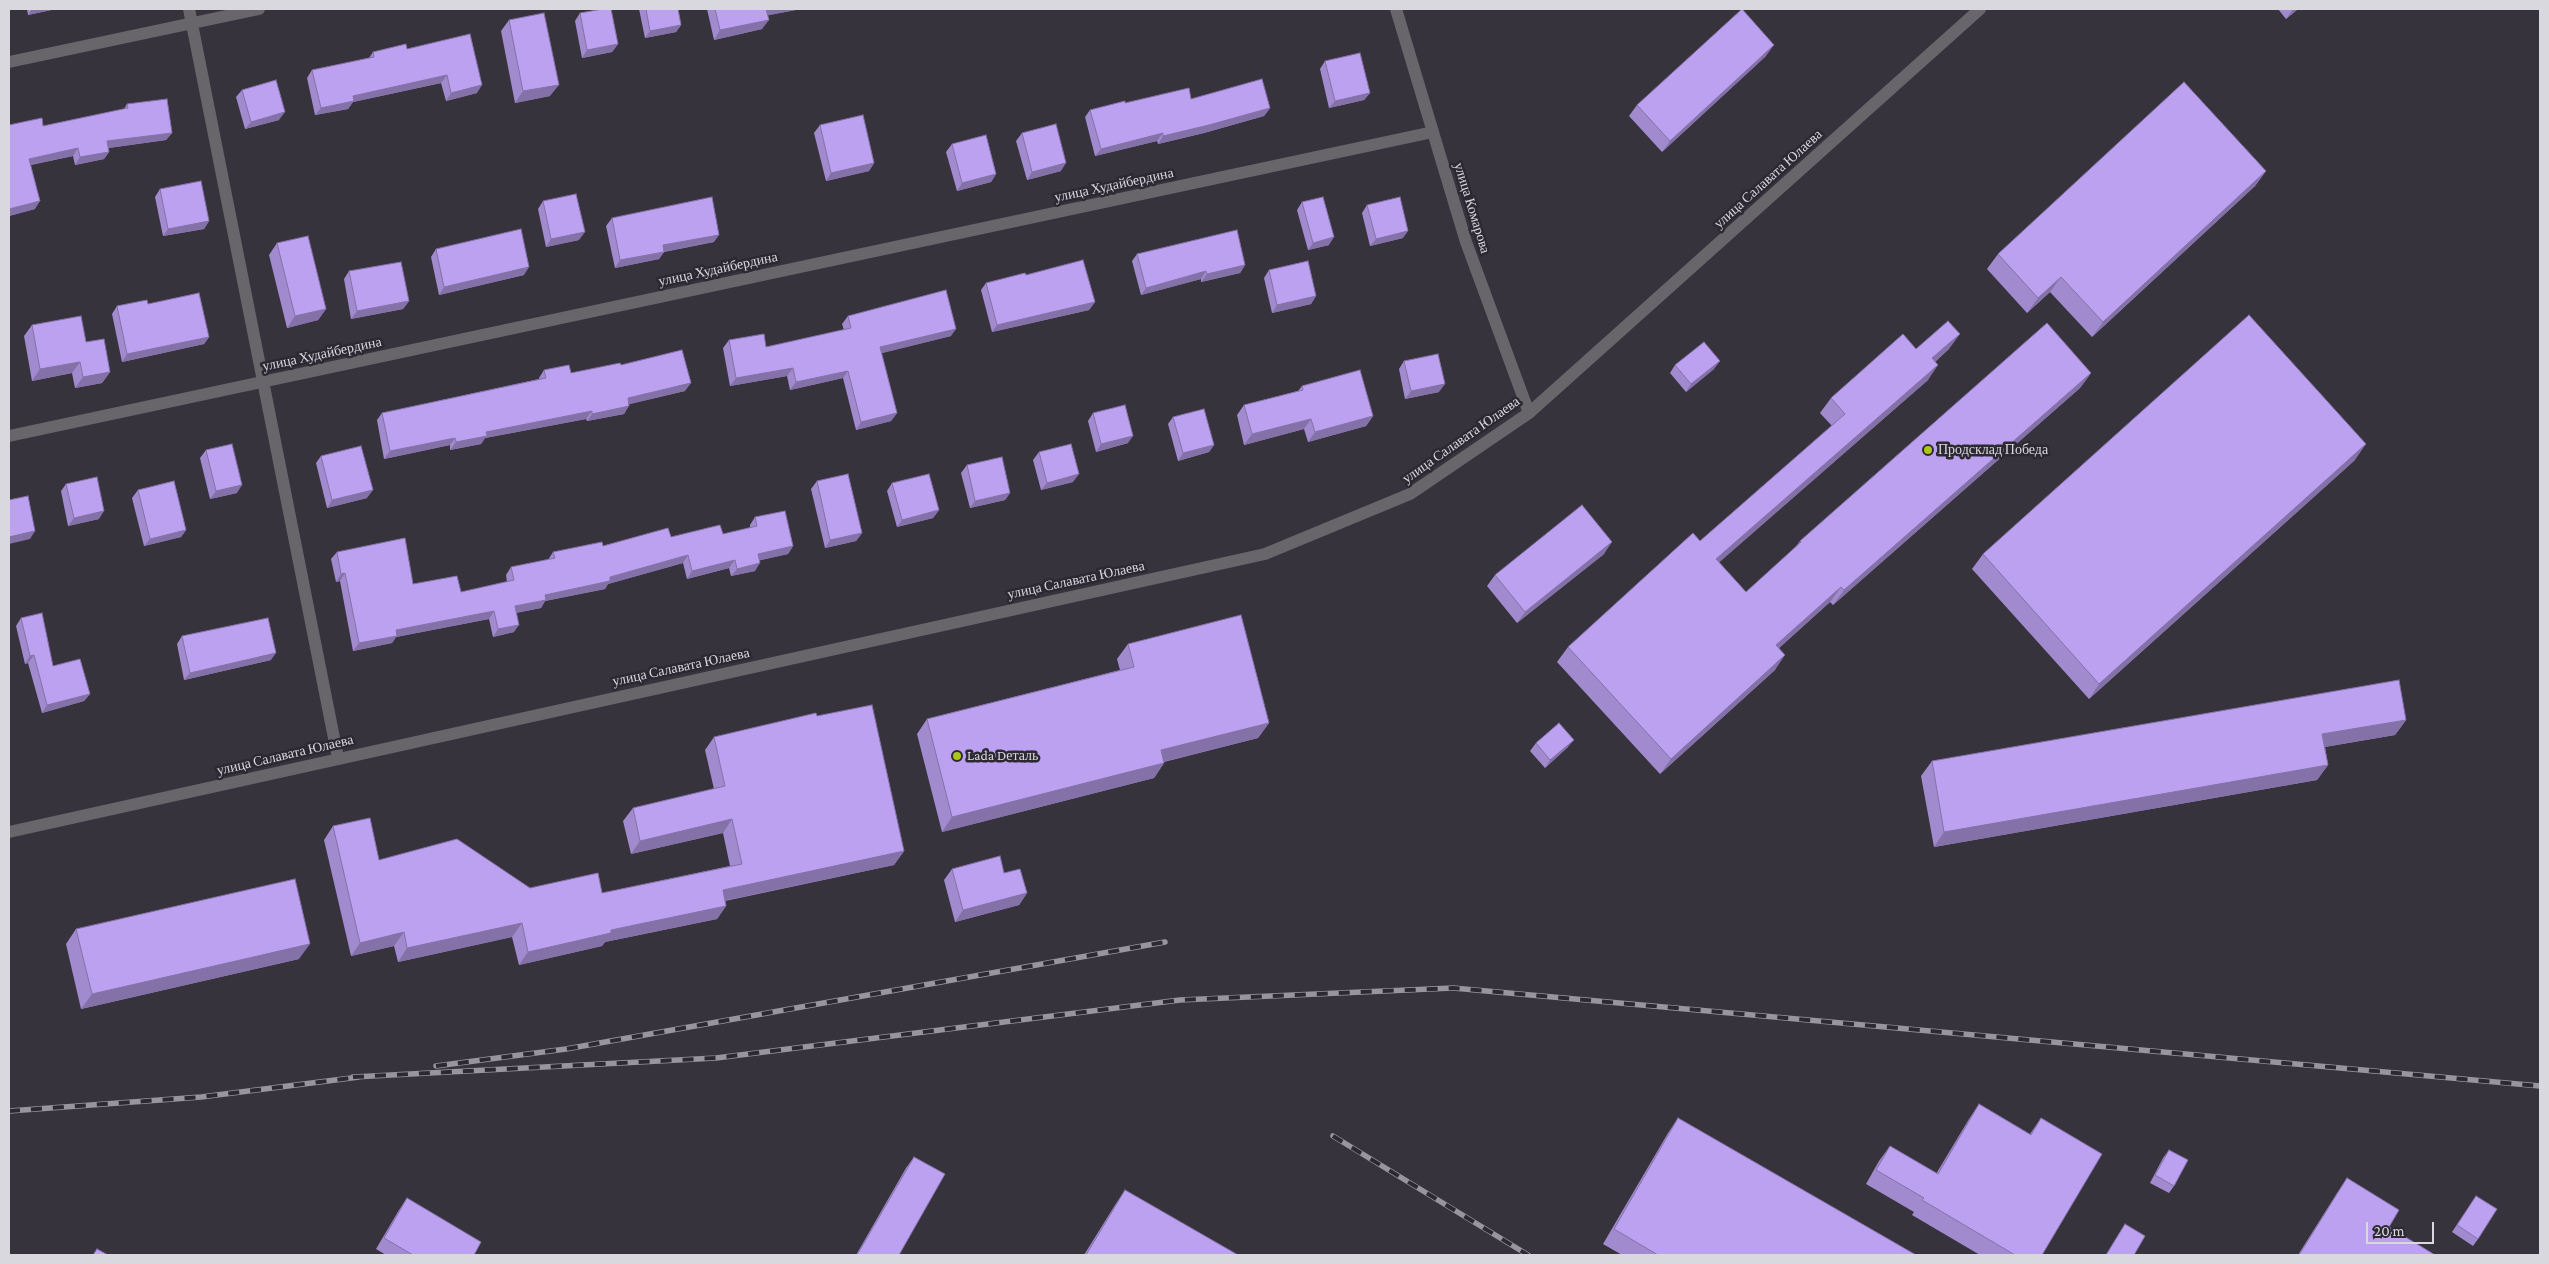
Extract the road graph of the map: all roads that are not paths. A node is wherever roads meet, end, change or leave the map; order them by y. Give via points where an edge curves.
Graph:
1 (189, 9) edge
2 (259, 9) edge
3 (1396, 9) edge
4 (1980, 9) edge
5 (192, 23) junction
6 (9, 62) edge
7 (1433, 132) junction
8 (263, 382) junction
9 (1529, 413) junction
10 (9, 436) edge
11 (338, 758) junction
12 (9, 832) edge

1 - 5 street
2 - 5 street
3 - 7 street, улица Комарова
4 - 9 street, улица Салавата Юлаева
5 - 6 street
5 - 8 street
7 - 8 street, улица Худайбердина
7 - 9 street, улица Комарова via 1466,242
8 - 10 street, улица Худайбердина
8 - 11 street
9 - 11 street, улица Салавата Юлаева via 1410,494 1265,554
11 - 12 street, улица Салавата Юлаева

